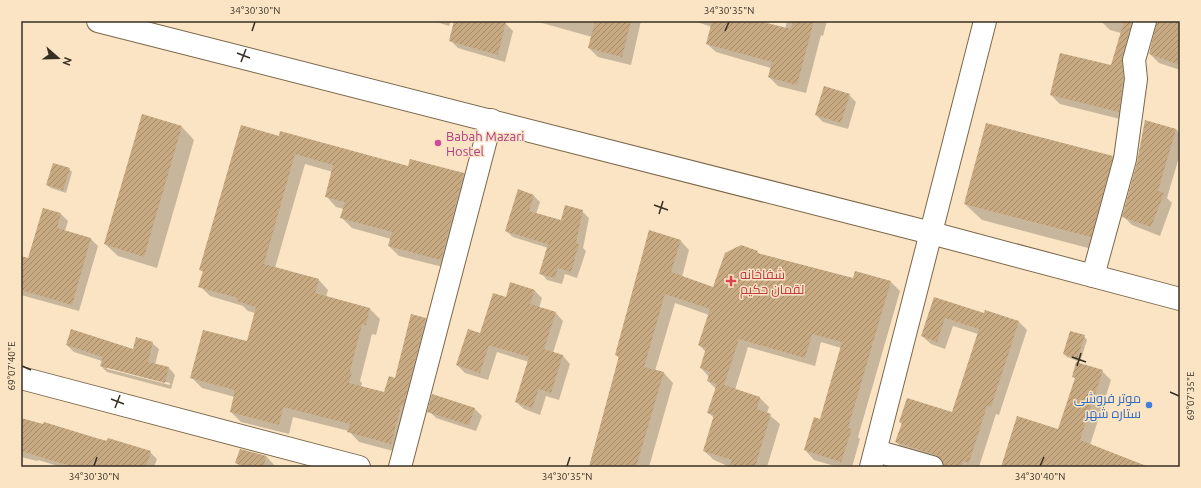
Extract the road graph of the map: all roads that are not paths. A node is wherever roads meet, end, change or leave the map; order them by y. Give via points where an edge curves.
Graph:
1 (98, 21) edge
2 (985, 21) edge
3 (1145, 21) edge
4 (491, 120) junction
5 (932, 233) junction
6 (1093, 276) junction
7 (1180, 299) edge
8 (21, 378) edge
9 (874, 459) edge
10 (359, 467) edge
11 (400, 467) edge
12 (932, 467) edge

1 - 4 street
2 - 5 street
3 - 6 street via 1134,60 1136,79 1125,159
4 - 5 street
4 - 11 street
5 - 6 street
5 - 9 street
6 - 7 street
8 - 10 street
9 - 12 street

